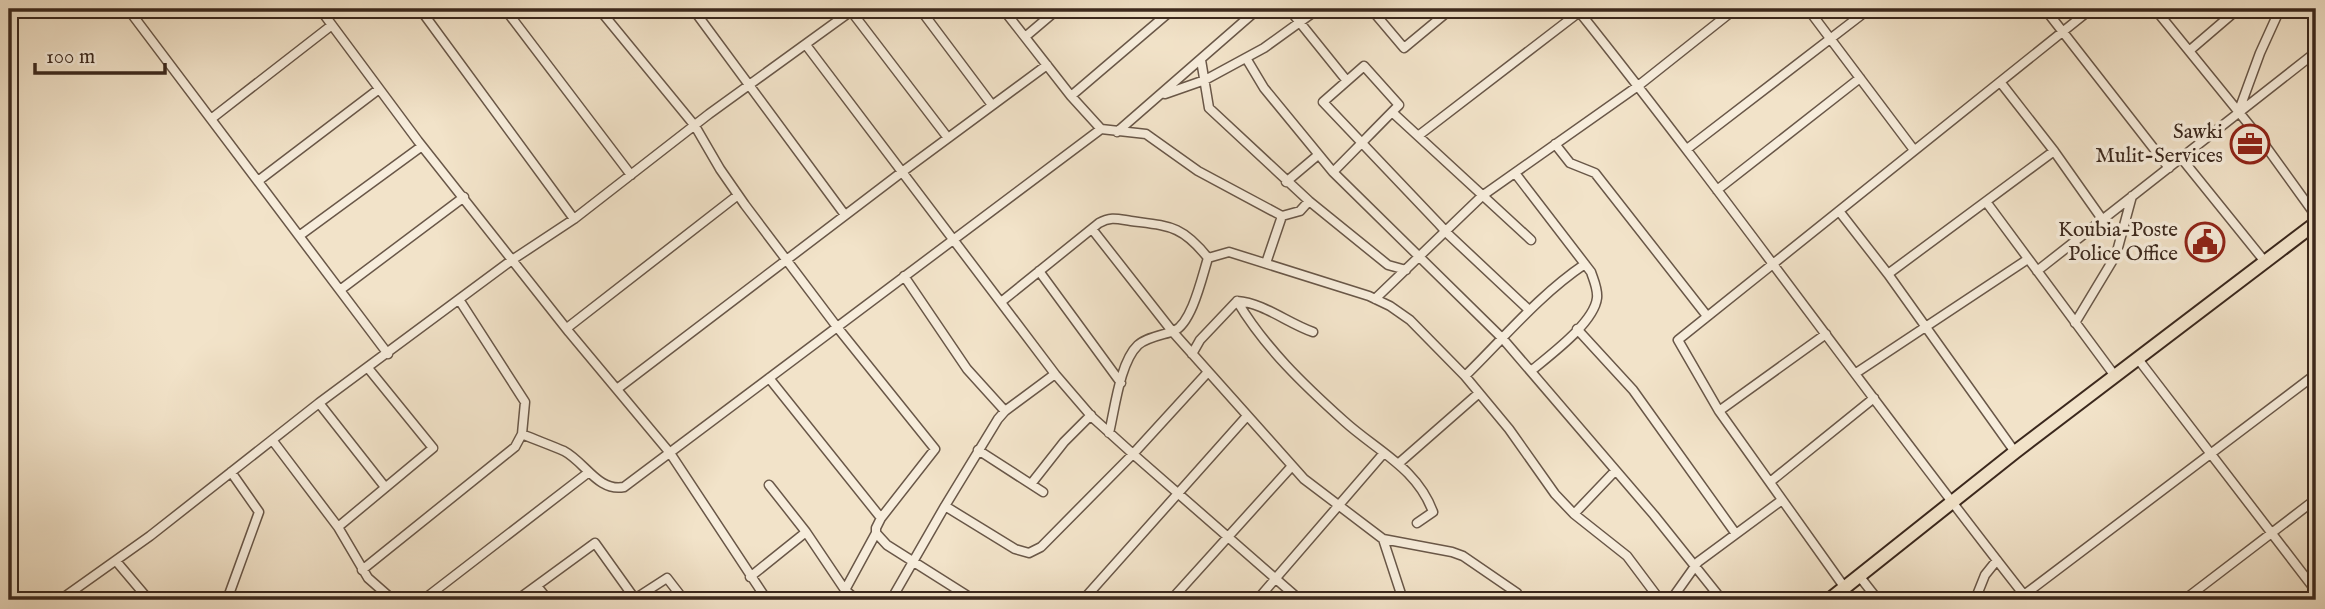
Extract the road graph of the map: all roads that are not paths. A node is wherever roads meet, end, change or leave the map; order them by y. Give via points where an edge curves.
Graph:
1 (128, 9) edge
2 (320, 9) edge
3 (420, 9) edge
4 (505, 9) edge
5 (599, 9) edge
6 (693, 9) edge
7 (920, 9) edge
8 (1003, 9) edge
9 (1058, 9) edge
10 (1173, 9) edge
11 (1258, 9) edge
12 (1289, 9) edge
13 (1318, 9) edge
14 (1371, 9) edge
15 (1451, 9) edge
16 (1735, 9) edge
17 (1808, 9) edge
18 (1869, 9) edge
19 (2045, 9) edge
20 (2091, 9) edge
21 (2155, 9) edge
22 (2238, 9) edge
23 (2280, 9) edge
24 (853, 10) edge
25 (1580, 10) edge
26 (1299, 22) junction
27 (332, 25) junction
28 (2063, 31) junction
29 (1025, 37) junction
30 (1830, 38) junction
31 (806, 44) junction
32 (2189, 51) junction
33 (2316, 52) edge
34 (1247, 58) junction
35 (1201, 60) junction
36 (1047, 65) junction
37 (1860, 78) junction
38 (1205, 80) junction
39 (1347, 81) junction
40 (2001, 83) junction
41 (751, 84) junction
42 (1638, 86) junction
43 (379, 89) junction
44 (1162, 95) junction
45 (1071, 96) junction
46 (992, 105) junction
47 (1392, 112) junction
48 (2238, 113) junction
49 (211, 119) junction
50 (695, 126) junction
51 (1101, 129) junction
52 (1117, 132) junction
53 (1418, 136) junction
54 (948, 138) junction
55 (1362, 143) junction
56 (1555, 144) junction
57 (422, 146) junction
58 (1686, 149) junction
59 (1914, 150) junction
60 (2054, 151) junction
61 (1318, 155) junction
62 (2182, 159) junction
63 (2169, 168) junction
64 (902, 172) junction
65 (1333, 172) junction
66 (1515, 173) junction
67 (631, 175) junction
68 (258, 181) junction
69 (1286, 181) junction
70 (1717, 190) junction
71 (738, 195) junction
72 (1482, 196) junction
73 (2132, 196) junction
74 (464, 197) junction
75 (1309, 201) junction
76 (1987, 203) junction
77 (1839, 211) junction
78 (845, 215) junction
79 (1282, 216) junction
80 (2316, 216) edge
81 (574, 219) junction
82 (2102, 219) junction
83 (2316, 223) edge
84 (1092, 229) junction
85 (1446, 231) junction
86 (299, 236) junction
87 (953, 239) junction
88 (1531, 240) dead end
89 (1420, 256) junction
90 (1208, 258) junction
91 (787, 259) junction
92 (2028, 259) junction
93 (512, 260) junction
94 (2266, 262) junction
95 (1266, 263) junction
96 (1774, 263) junction
97 (1585, 264) junction
98 (1405, 270) junction
99 (1039, 271) junction
100 (2037, 271) junction
101 (1888, 274) junction
102 (904, 276) junction
103 (340, 290) junction
104 (1375, 299) junction
105 (460, 301) junction
106 (1237, 301) junction
107 (1000, 302) junction
108 (1529, 310) junction
109 (1707, 316) junction
110 (2076, 323) junction
111 (837, 327) junction
112 (1926, 327) junction
113 (567, 328) junction
114 (1577, 329) junction
115 (1172, 331) junction
116 (1313, 332) dead end
117 (1826, 334) junction
118 (1503, 339) junction
119 (388, 354) junction
120 (1192, 354) junction
121 (2138, 359) junction
122 (368, 368) junction
123 (1531, 371) junction
124 (1208, 372) junction
125 (1856, 373) junction
126 (1055, 374) junction
127 (2316, 374) edge
128 (1465, 376) junction
129 (2115, 376) junction
130 (769, 378) junction
131 (1121, 383) junction
132 (617, 389) junction
133 (1479, 393) junction
134 (1874, 398) junction
135 (319, 404) junction
136 (1005, 411) junction
137 (1719, 411) junction
138 (1091, 415) junction
139 (1247, 416) junction
140 (1109, 433) junction
141 (522, 434) junction
142 (273, 441) junction
143 (978, 450) junction
144 (2015, 452) junction
145 (670, 453) junction
146 (1133, 454) junction
147 (1383, 454) junction
148 (2211, 454) junction
149 (1398, 464) junction
150 (1292, 466) junction
151 (589, 471) junction
152 (1615, 471) junction
153 (231, 472) junction
154 (1770, 482) junction
155 (1031, 484) junction
156 (769, 485) dead end
157 (385, 487) junction
158 (1043, 492) dead end
159 (1177, 493) junction
160 (2316, 499) edge
161 (1782, 500) junction
162 (1952, 502) junction
163 (1339, 505) junction
164 (944, 506) junction
165 (1574, 514) junction
166 (881, 518) junction
167 (1417, 523) dead end
168 (338, 527) junction
169 (806, 532) junction
170 (876, 533) junction
171 (2272, 533) junction
172 (1736, 534) junction
173 (1226, 538) junction
174 (1383, 539) junction
175 (116, 561) junction
176 (1997, 561) junction
177 (913, 562) junction
178 (1695, 566) junction
179 (362, 570) junction
180 (750, 577) junction
181 (1860, 577) junction
182 (1275, 579) junction
183 (537, 586) junction
184 (1845, 588) junction
185 (845, 590) junction
186 (2316, 591) edge
187 (2026, 598) edge
188 (62, 600) edge
189 (149, 600) edge
190 (227, 600) edge
191 (393, 600) edge
192 (423, 600) edge
193 (517, 600) edge
194 (548, 600) edge
195 (634, 600) edge
196 (684, 600) edge
197 (767, 600) edge
198 (857, 600) edge
199 (891, 600) edge
200 (974, 600) edge
201 (1083, 600) edge
202 (1171, 600) edge
203 (1257, 600) edge
204 (1300, 600) edge
205 (1403, 600) edge
206 (1520, 600) edge
207 (1660, 600) edge
208 (1671, 600) edge
209 (1722, 600) edge
210 (1829, 600) edge
211 (1878, 600) edge
212 (1975, 600) edge
213 (2184, 600) edge

1 - 49 street
2 - 27 street
3 - 81 street
4 - 67 street
5 - 50 street
6 - 41 street
7 - 46 street
8 - 29 street
9 - 29 street
10 - 45 street
11 - 35 street
12 - 26 street
13 - 26 street
14 - 15 street via 1404,48
16 - 42 street
17 - 30 street
18 - 30 street
19 - 28 street
20 - 28 street
21 - 32 street
22 - 32 street
23 - 48 street
24 - 31 street
24 - 54 street
25 - 42 street
25 - 53 street
26 - 34 street
26 - 39 street
27 - 43 street
27 - 49 street
28 - 40 street
28 - 63 street
29 - 36 street
30 - 37 street
30 - 58 street
31 - 41 street
31 - 64 street
32 - 48 street
33 - 48 street
34 - 38 street
34 - 61 street via 1264,88
35 - 38 street
35 - 44 street
36 - 45 street
36 - 46 street
37 - 59 street
37 - 70 street
38 - 44 street
38 - 69 street via 1209,108
39 - 47 street via 1364,66 1399,105
39 - 55 street via 1323,102
40 - 59 street
40 - 60 street
41 - 50 street
41 - 78 street
42 - 56 street
42 - 58 street
43 - 57 street
43 - 68 street
44 - 52 street
45 - 51 street
46 - 54 street
47 - 53 street
47 - 55 street
48 - 62 street
48 - 80 street
49 - 68 street
50 - 67 street
50 - 71 street
51 - 52 street
51 - 87 street
52 - 79 street via 1146,134 1198,171
53 - 72 street
54 - 64 street
55 - 65 street
55 - 85 street
56 - 66 street
56 - 109 street via 1570,163 1595,173
57 - 74 street
57 - 86 street
58 - 70 street
59 - 77 street
60 - 76 street
60 - 82 street
61 - 65 street
61 - 69 street
62 - 63 street
62 - 94 street
63 - 73 street
64 - 78 street
64 - 87 street
65 - 89 street
66 - 72 street
66 - 97 street
67 - 81 street
68 - 86 street
69 - 75 street
70 - 96 street
71 - 91 street
71 - 113 street
72 - 85 street
72 - 88 street
73 - 82 street
73 - 110 street via 2116,256
74 - 93 street
74 - 103 street
75 - 79 street via 1300,211
75 - 98 street via 1388,265
76 - 92 street
76 - 101 street
77 - 96 street
77 - 101 street
78 - 91 street
79 - 95 street
81 - 93 street
82 - 100 street
83 - 94 main road
84 - 90 street via 1107,218 1157,223 1188,235
84 - 99 street
84 - 115 street
85 - 89 street
85 - 108 street
86 - 103 street
87 - 102 street
87 - 107 street
89 - 98 street
89 - 118 street
90 - 95 street via 1229,252
90 - 115 street via 1186,321
91 - 111 street
91 - 132 street
92 - 100 street
92 - 112 street
93 - 105 street
93 - 113 street
94 - 121 main road
95 - 104 street
96 - 109 street
96 - 117 street
97 - 108 street
97 - 114 street via 1596,285 1597,300 1591,315
98 - 104 street
99 - 107 street
99 - 131 street
100 - 110 street
101 - 112 street
102 - 111 street
102 - 136 street via 967,369
103 - 119 street
104 - 128 street via 1410,320
105 - 119 street
105 - 141 street via 525,402
106 - 116 street via 1253,303
106 - 120 street
106 - 147 street via 1252,327 1300,382
107 - 126 street
108 - 118 street
109 - 137 street via 1678,340
110 - 129 street
111 - 130 street
111 - 166 street via 934,449
112 - 125 street
112 - 144 street
113 - 132 street
114 - 123 street
114 - 172 street via 1633,390
115 - 120 street
115 - 131 street via 1138,345 1125,365
117 - 125 street
117 - 137 street
118 - 123 street
118 - 128 street
119 - 122 street
120 - 124 street
121 - 129 main road
121 - 148 street
122 - 135 street
122 - 157 street via 433,447
123 - 152 street
124 - 139 street
124 - 146 street
125 - 134 street
126 - 136 street
126 - 138 street
127 - 148 street
128 - 133 street
129 - 144 main road
130 - 145 street
130 - 166 street
131 - 140 street
132 - 145 street
133 - 149 street
133 - 165 street
134 - 154 street
134 - 162 street
135 - 142 street
135 - 157 street
136 - 143 street
137 - 154 street
138 - 140 street
138 - 155 street
139 - 150 street
139 - 159 street
140 - 146 street
141 - 151 street via 564,451
141 - 179 street via 505,455
142 - 153 street
142 - 168 street
143 - 155 street
143 - 164 street
144 - 162 main road
145 - 151 street via 624,487 613,489
145 - 180 street
146 - 159 street
146 - 164 street via 1030,553 1015,549
147 - 149 street
147 - 163 street
148 - 171 street
148 - 187 street
149 - 167 street via 1415,479 1433,512
150 - 163 street
150 - 173 street
151 - 192 street
152 - 165 street
152 - 178 street
153 - 175 street
153 - 190 street via 259,512
154 - 161 street
155 - 158 street
156 - 169 street
157 - 168 street
159 - 173 street
159 - 201 street
160 - 171 street
161 - 172 street
161 - 184 street
162 - 176 street
162 - 181 main road
163 - 174 street
163 - 182 street
164 - 177 street
165 - 207 street via 1627,556
166 - 170 street
168 - 179 street
169 - 180 street
169 - 185 street
170 - 177 street
170 - 185 street
171 - 186 street
171 - 213 street
172 - 178 street
173 - 182 street
173 - 202 street
174 - 205 street
174 - 206 street via 1463,556 1517,593
175 - 188 street
175 - 189 street
176 - 187 street
176 - 212 street via 1985,575
177 - 199 street
177 - 200 street
178 - 208 street
178 - 209 street
179 - 191 street
180 - 197 street
181 - 184 main road
181 - 211 street
182 - 203 street
182 - 204 street
183 - 193 street
183 - 194 street
183 - 195 street via 595,543
184 - 210 main road
185 - 198 street
195 - 196 street via 667,578

